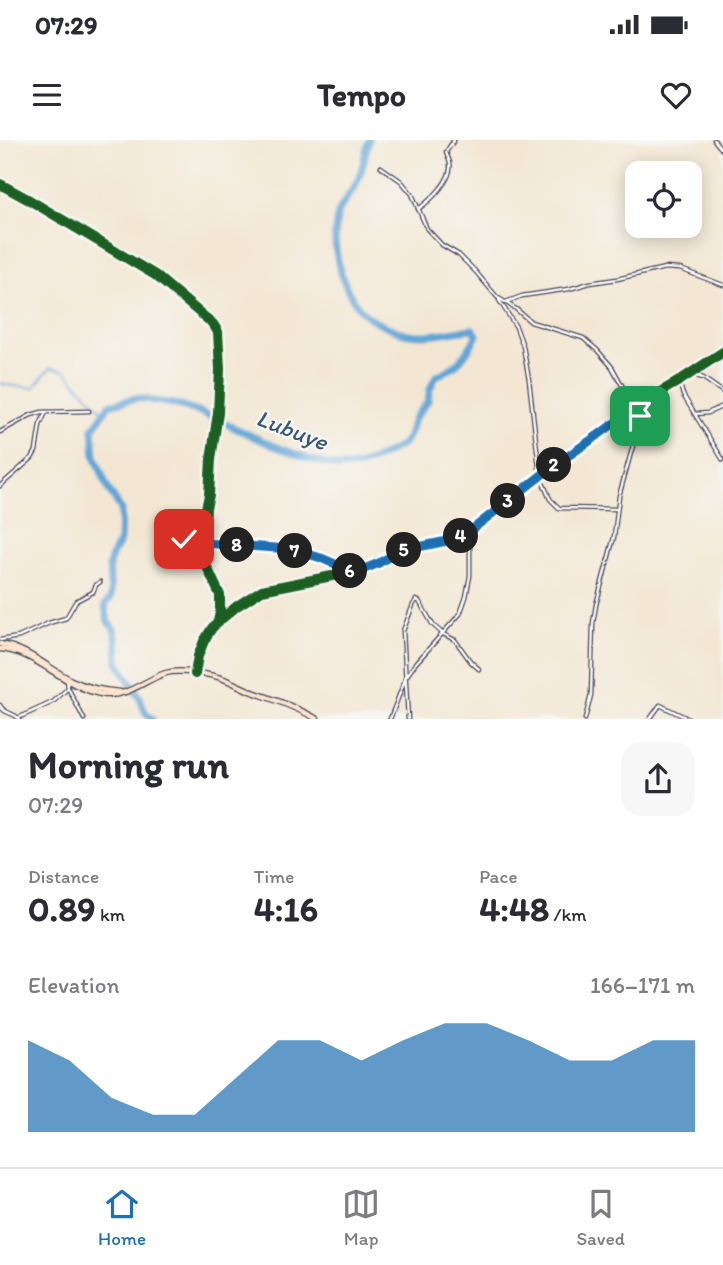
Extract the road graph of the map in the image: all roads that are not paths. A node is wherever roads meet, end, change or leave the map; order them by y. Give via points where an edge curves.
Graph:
1 (454, 140) edge
2 (714, 140) edge
3 (723, 150) edge
4 (382, 167) dead end
5 (0, 184) edge
6 (418, 209) junction
7 (723, 285) edge
8 (498, 297) junction
9 (505, 302) junction
10 (723, 352) edge
11 (690, 374) junction
12 (680, 381) junction
13 (723, 392) edge
14 (640, 404) junction
15 (723, 406) edge
16 (634, 407) junction
17 (46, 411) junction
18 (89, 411) dead end
19 (695, 414) junction
20 (0, 432) edge
21 (723, 460) edge
22 (540, 476) junction
23 (0, 486) edge
24 (617, 509) junction
25 (470, 531) junction
26 (184, 539) dead end
27 (204, 543) junction
28 (351, 571) junction
29 (100, 582) dead end
30 (218, 622) junction
31 (443, 634) junction
32 (0, 644) edge
33 (480, 668) dead end
34 (195, 674) junction
35 (406, 677) junction
36 (66, 679) junction
37 (68, 688) junction
38 (0, 705) edge
39 (18, 719) edge
40 (84, 719) edge
41 (317, 719) edge
42 (390, 719) edge
43 (408, 719) edge
44 (584, 719) edge
45 (650, 719) edge
46 (689, 719) edge

1 - 6 street via 446,152 450,168 444,182
2 - 3 street
4 - 6 street via 401,181
5 - 27 street via 155,275 218,332 218,413
6 - 8 street via 427,229
7 - 9 street via 665,268
8 - 9 street
8 - 22 street via 523,346
9 - 16 street via 531,322 583,338 612,367
10 - 11 street
11 - 12 street
11 - 13 street
12 - 14 street
12 - 19 street
14 - 16 street
14 - 24 street
15 - 19 street
16 - 22 street
17 - 18 street
17 - 20 street
17 - 23 street via 32,458
19 - 21 street
22 - 24 street via 559,508
22 - 25 street
24 - 44 street via 593,623 591,695
25 - 28 street via 399,551
25 - 31 street via 466,597 460,614
26 - 27 street
27 - 28 street via 291,549
27 - 30 street via 206,565 220,595
28 - 30 street via 262,590
29 - 32 street via 76,601 66,618
30 - 34 street via 204,641
31 - 33 street via 455,640
31 - 35 street
31 - 35 street via 416,600 403,631
32 - 36 street via 20,650
34 - 36 street via 167,673 126,692
34 - 41 street via 224,679
35 - 42 street
35 - 43 street
36 - 37 street
37 - 39 street via 53,702
37 - 40 street
38 - 39 street
45 - 46 street via 660,705

